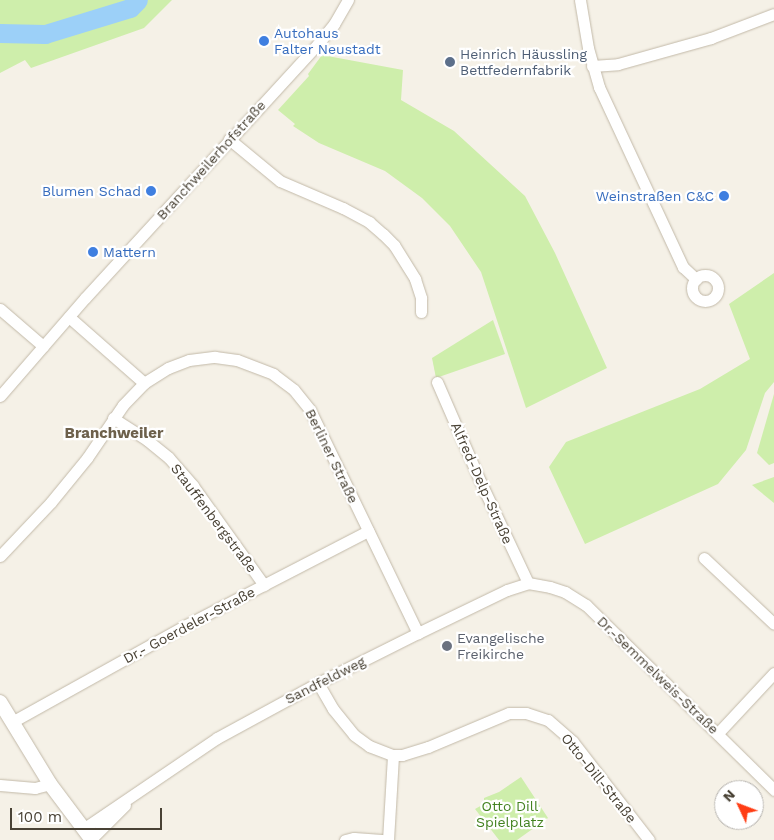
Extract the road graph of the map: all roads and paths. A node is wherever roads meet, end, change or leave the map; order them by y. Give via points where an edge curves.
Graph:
1 (348, 0) edge
2 (580, 0) edge
3 (774, 14) edge
4 (592, 66) junction
5 (229, 139) junction
6 (696, 279) dead end
7 (0, 309) edge
8 (421, 312) dead end
9 (69, 316) junction
10 (43, 346) junction
11 (437, 382) dead end
12 (144, 383) junction
13 (0, 396) edge
14 (113, 418) junction
15 (368, 531) junction
16 (0, 556) edge
17 (704, 558) dead end
18 (528, 583) junction
19 (264, 585) junction
20 (774, 624) edge
21 (418, 633) junction
22 (774, 674) edge
23 (318, 683) junction
24 (0, 702) edge
25 (12, 722) junction
26 (718, 733) junction
27 (393, 755) junction
28 (50, 784) junction
29 (0, 785) edge
30 (774, 790) edge
31 (88, 836) edge
32 (345, 840) edge
33 (387, 840) edge
34 (649, 840) edge

1 - 5 street, Branchweilerhofstraße via 323,38
2 - 4 street
3 - 4 street via 711,38 618,64
4 - 6 street via 683,266
5 - 8 street via 280,181 343,208 383,234 394,245 415,279 422,298
5 - 9 street, Branchweilerhofstraße
7 - 10 street
9 - 10 street, Branchweilerhofstraße
9 - 12 street
10 - 13 street, Branchweilerhofstraße
11 - 18 street, Alfred-Delp-Straße
12 - 14 street, Berliner Straße
12 - 15 street, Berliner Straße via 168,368 202,358 237,360 273,374 294,390 310,410
14 - 16 street, Berliner Straße via 67,483
14 - 19 street, Stauffenbergstraße via 169,458
15 - 19 street, Dr.- Goerdeler-Straße
15 - 21 street, Berliner Straße
17 - 20 street
18 - 21 street, Sandfeldweg
18 - 26 street, Dr.-Semmelweis-Straße via 566,592 586,605
19 - 25 street, Dr.- Goerdeler-Straße
21 - 23 street, Sandfeldweg
22 - 26 street
23 - 27 street via 354,735 369,746
23 - 31 street, Sandfeldweg via 217,738 164,772
24 - 25 street
25 - 28 street
26 - 30 street, Dr.-Semmelweis-Straße
27 - 33 street
27 - 34 street, Otto-Dill-Straße via 428,747 509,713 537,716 556,726 573,742
28 - 29 street via 35,788
28 - 31 street
32 - 33 street

